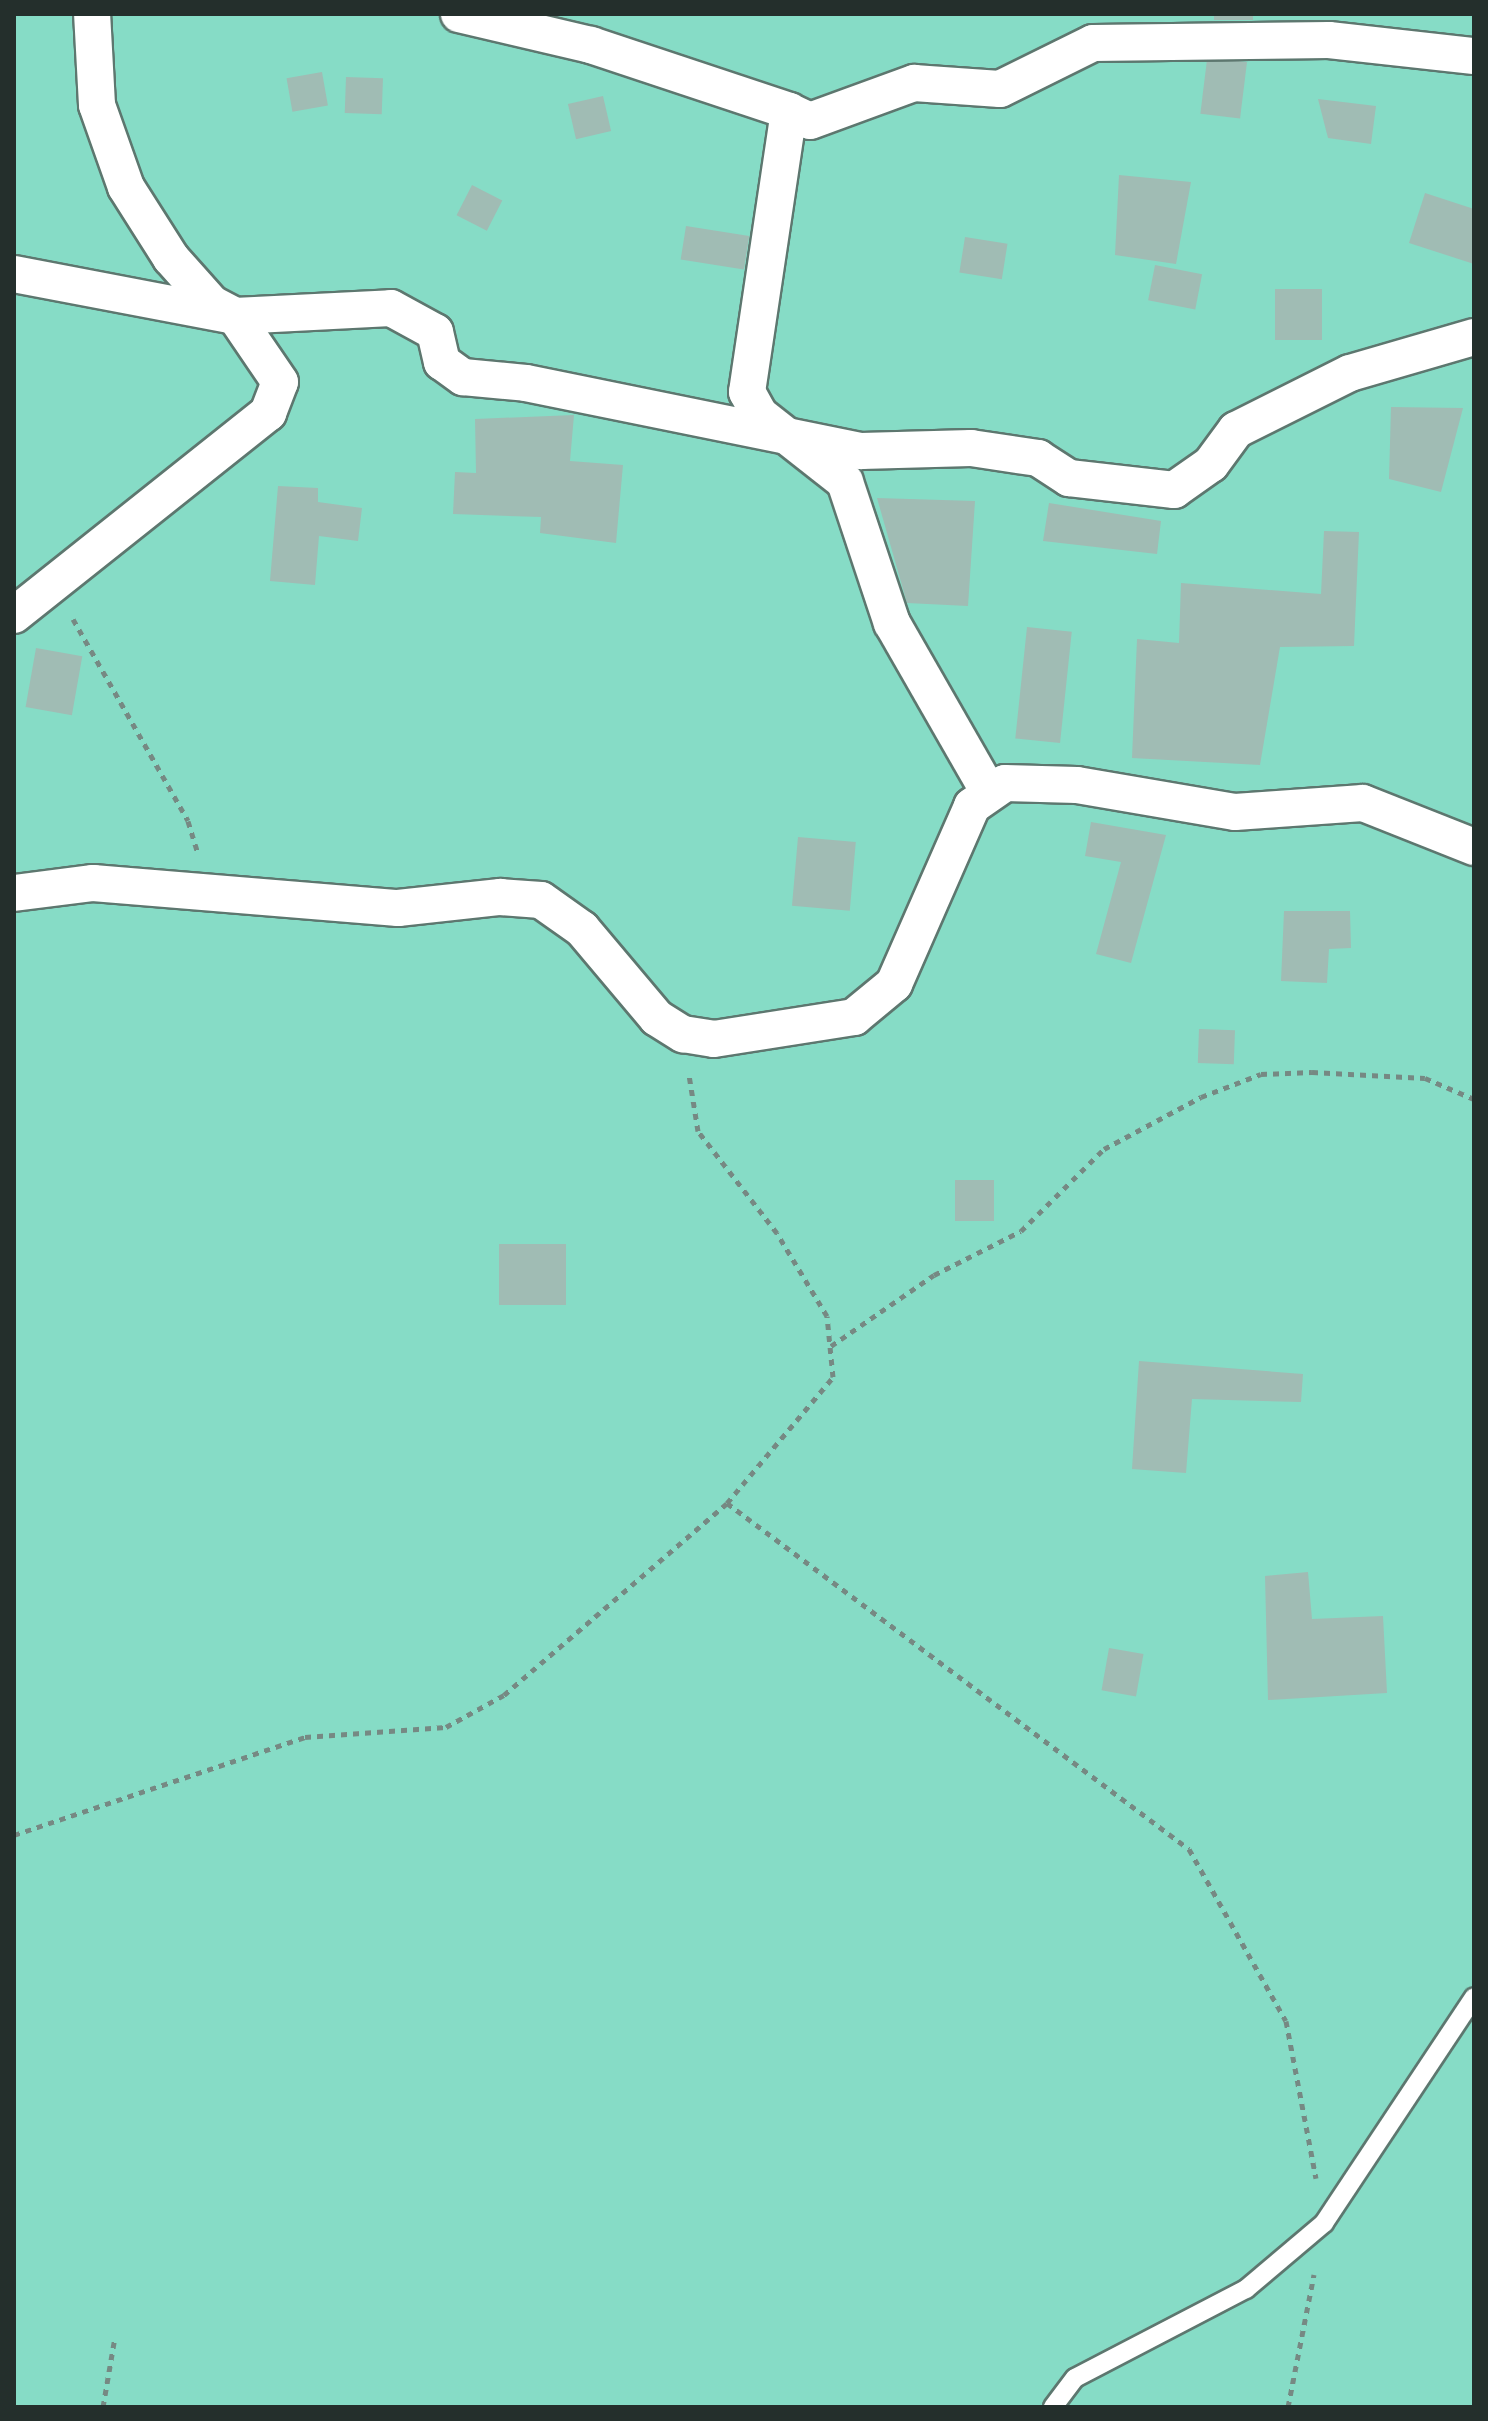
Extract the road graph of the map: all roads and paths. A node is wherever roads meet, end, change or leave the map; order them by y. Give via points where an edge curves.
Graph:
1 (92, 14) edge
2 (459, 14) edge
3 (1474, 56) edge
4 (789, 111) junction
5 (14, 274) edge
6 (235, 316) junction
7 (1474, 337) edge
8 (792, 439) junction
9 (52, 584) junction
10 (14, 615) edge
11 (987, 789) junction
12 (1474, 847) edge
13 (14, 893) edge
14 (212, 893) junction
15 (683, 1034) junction
16 (1474, 1099) edge
17 (830, 1346) junction
18 (727, 1503) junction
19 (14, 1835) edge
20 (1474, 1997) edge
21 (1324, 2223) junction
22 (115, 2337) dead end
23 (103, 2407) edge
24 (1053, 2407) edge
25 (1288, 2407) edge

1 - 6 street via 97,105 126,187 171,258 212,304
2 - 4 street via 591,45
3 - 4 street via 1329,40 1093,43 1000,89 914,83 810,121
4 - 8 street via 745,370 760,415
5 - 6 street
6 - 8 street via 391,308 435,332 442,362 463,377 526,383
6 - 9 street via 274,367 278,398
7 - 8 street via 1350,373 1236,430 1211,464 1174,490 1069,478 1038,458 971,448 861,451
8 - 11 street via 845,482 892,623
9 - 10 street
9 - 14 path via 188,821
11 - 12 street via 1035,780 1235,812 1363,803
11 - 15 street via 972,806 894,984 854,1017 750,1037
13 - 14 street via 93,883
14 - 15 street via 398,908 500,897 541,900 582,929 639,1000
15 - 17 path via 698,1131 777,1233 827,1316
16 - 17 path via 1425,1078 1312,1072 1261,1074 1201,1097 1104,1149 1021,1231 934,1275
17 - 18 path via 833,1377
18 - 19 path via 504,1695 446,1727 305,1737
18 - 21 path via 1189,1849 1286,2021
20 - 21 lane
21 - 24 lane via 1246,2289 1075,2378
21 - 25 path
22 - 23 path

